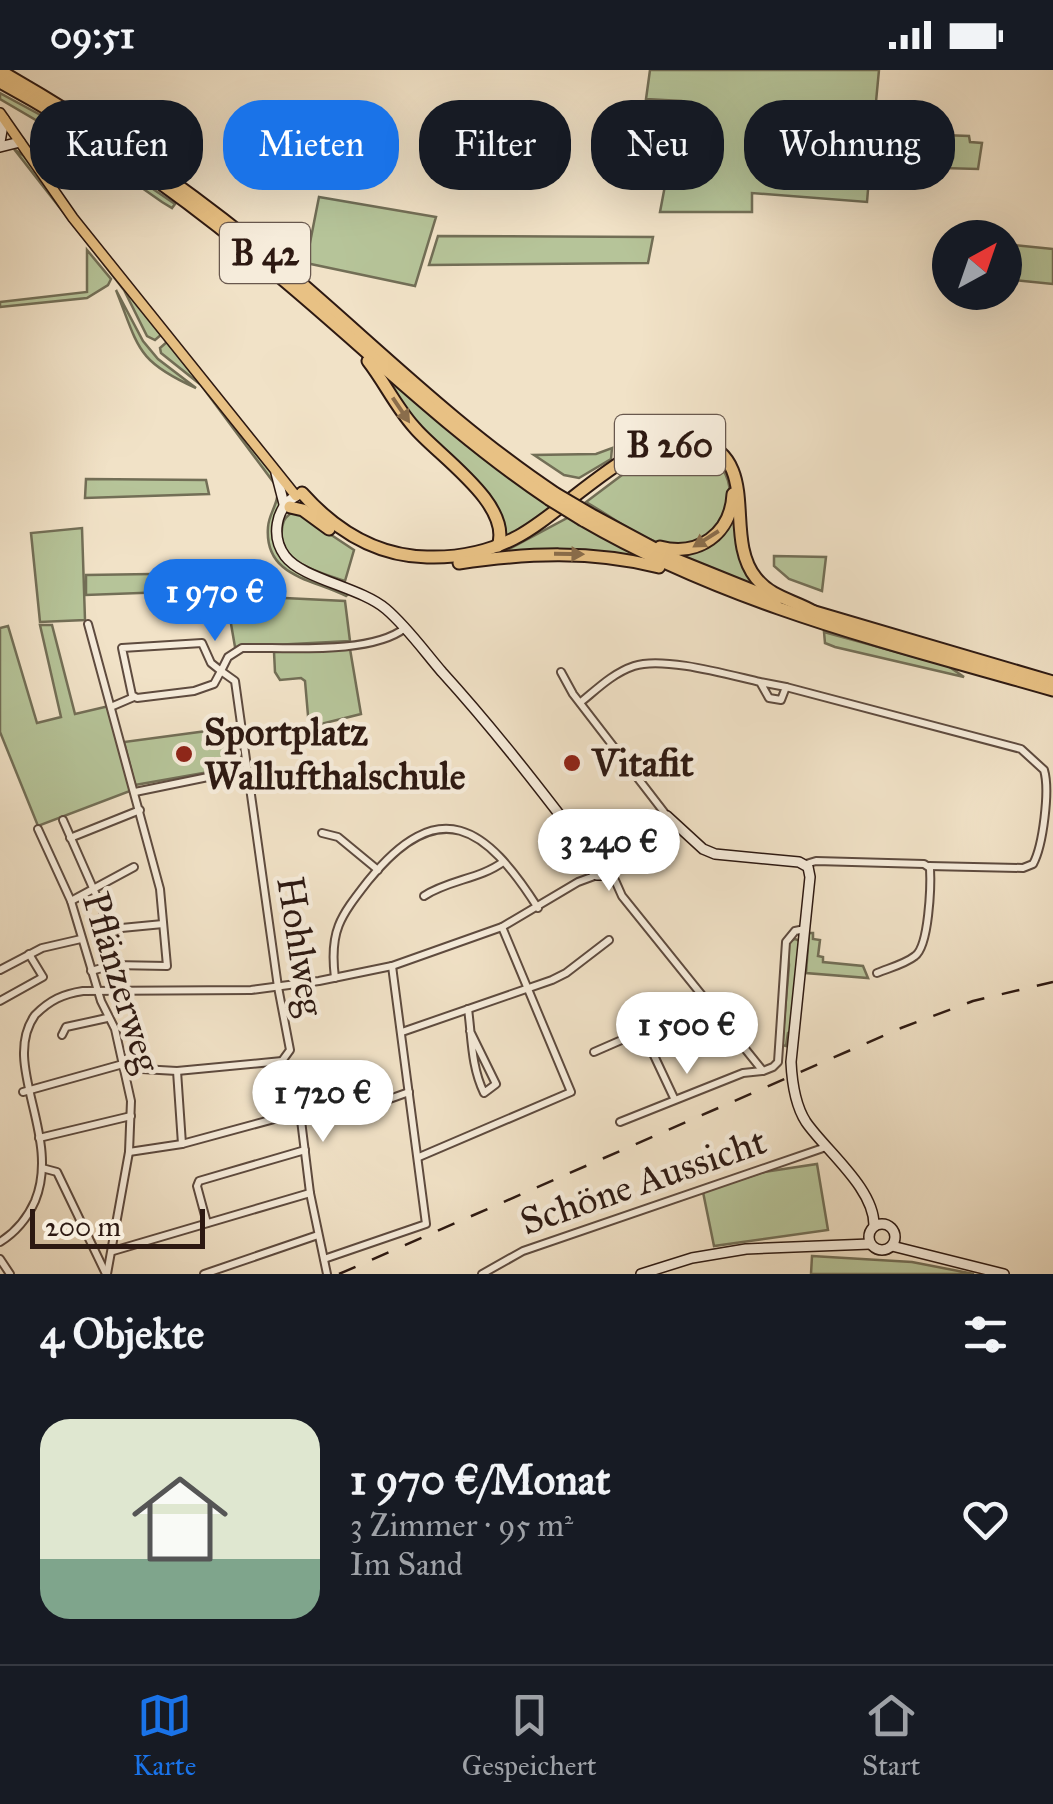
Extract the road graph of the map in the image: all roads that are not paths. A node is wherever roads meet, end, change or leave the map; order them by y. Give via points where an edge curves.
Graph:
1 (0, 71) edge
2 (0, 82) edge
3 (2, 116) edge
4 (20, 142) junction
5 (0, 144) edge
6 (343, 332) junction
7 (251, 438) junction
8 (553, 496) junction
9 (292, 503) junction
10 (586, 517) junction
11 (627, 535) junction
12 (498, 546) junction
13 (472, 561) junction
14 (696, 578) junction
15 (813, 617) junction
16 (833, 623) junction
17 (88, 624) dead end
18 (405, 628) junction
19 (221, 671) junction
20 (561, 672) dead end
21 (760, 682) junction
22 (1053, 682) edge
23 (786, 687) junction
24 (1053, 690) edge
25 (134, 697) junction
26 (581, 702) junction
27 (113, 706) dead end
28 (248, 769) junction
29 (135, 792) junction
30 (140, 810) junction
31 (667, 816) junction
32 (63, 820) dead end
33 (38, 829) dead end
34 (322, 833) dead end
35 (70, 838) junction
36 (503, 862) junction
37 (803, 863) junction
38 (600, 864) junction
39 (929, 866) junction
40 (134, 868) dead end
41 (378, 870) junction
42 (95, 889) junction
43 (424, 896) dead end
44 (71, 900) junction
45 (538, 908) junction
46 (163, 924) junction
47 (502, 927) junction
48 (805, 929) junction
49 (110, 930) junction
50 (82, 939) junction
51 (610, 940) dead end
52 (30, 954) junction
53 (112, 965) junction
54 (392, 966) junction
55 (0, 970) edge
56 (91, 970) junction
57 (877, 973) dead end
58 (335, 978) junction
59 (278, 987) junction
60 (528, 988) junction
61 (98, 991) junction
62 (0, 1002) edge
63 (468, 1009) junction
64 (107, 1018) junction
65 (656, 1024) dead end
66 (470, 1030) junction
67 (642, 1030) junction
68 (402, 1032) junction
69 (62, 1035) dead end
70 (594, 1052) dead end
71 (282, 1061) junction
72 (124, 1066) junction
73 (763, 1070) junction
74 (176, 1071) junction
75 (23, 1092) junction
76 (409, 1092) junction
77 (674, 1098) junction
78 (356, 1111) dead end
79 (300, 1112) junction
80 (131, 1116) junction
81 (620, 1122) dead end
82 (39, 1138) junction
83 (182, 1144) junction
84 (826, 1147) junction
85 (305, 1150) junction
86 (129, 1152) junction
87 (420, 1157) junction
88 (42, 1168) junction
89 (310, 1193) junction
90 (207, 1223) junction
91 (874, 1232) junction
92 (318, 1235) junction
93 (0, 1242) edge
94 (893, 1242) junction
95 (113, 1252) junction
96 (0, 1259) edge
97 (326, 1266) edge
98 (10, 1274) edge
99 (106, 1274) edge
100 (204, 1274) edge
101 (482, 1274) edge
102 (641, 1274) edge
103 (1004, 1274) edge

1 - 8 highway, B 42 via 198,200
2 - 6 highway, B 42 via 167,187
3 - 4 main road, B 260
3 - 5 street
4 - 5 street
4 - 7 main road, B 260
6 - 8 highway, B 42 via 448,425
6 -> 12 highway via 412,426 478,488 500,531
7 - 9 main road, B 260
7 - 9 main road, B 260
8 - 10 highway, B 42, bridge
9 - 12 highway, B 260 via 385,551 444,558
9 - 13 highway, B 260 via 355,546 393,560
9 - 18 street via 278,539 290,561 367,596
10 - 11 highway, B 42
10 - 14 highway, B 42
13 -> 11 highway, B 260 via 530,537 658,449 694,446 723,466 732,504 710,540 670,549
11 - 15 highway, B 42
12 - 15 highway, B 260 via 643,448 688,438 714,448 735,474 740,539 752,572 772,593
13 -> 14 highway via 589,554
14 - 15 highway, B 42
15 - 16 highway, B 42
16 - 22 highway, B 42
16 - 24 highway, B 42
17 - 29 street
18 - 19 street via 353,645 242,648
18 - 38 street
19 - 25 street via 214,684 194,691
19 - 25 street via 202,643 124,647
19 - 28 street, Hohlweg via 234,679
20 - 26 street
21 - 23 street
21 - 23 street via 776,702
21 - 26 street via 651,662 615,675
23 - 39 street via 1014,747 1044,770 1032,864
25 - 27 street
26 - 31 street
28 - 29 street
28 - 59 street, Hohlweg
29 - 30 street
30 - 35 street
30 - 46 street
31 - 37 street via 714,854
31 - 38 street
32 - 35 street
33 - 44 street, Pflänzerweg
34 - 41 street via 338,836
35 - 42 street
36 - 41 street via 477,838 442,829 410,838
36 - 43 street
36 - 45 street
37 - 39 street
37 - 48 street via 810,878
38 - 45 street
38 - 73 street
39 - 57 street via 923,946 910,960
40 - 42 street
41 - 58 street via 336,928
42 - 44 street
42 - 49 street
44 - 50 street, Pflänzerweg
45 - 47 street
46 - 49 street
46 - 53 street via 167,966
47 - 54 street
47 - 60 street
48 - 73 street via 786,942 776,1065
48 - 84 street via 791,1072 802,1114
49 - 53 street
50 - 52 street
50 - 56 street, Pflänzerweg
51 - 60 street via 566,973
52 - 55 street
52 - 62 street via 43,977
53 - 56 street
54 - 58 street
54 - 68 street
56 - 61 street, Pflänzerweg
58 - 59 street
59 - 61 street
59 - 71 street, Hohlweg via 290,1050
60 - 63 street
60 - 87 street via 572,1092
61 - 64 street, Pflänzerweg
61 - 75 street via 64,994 31,1019 16,1056
63 - 66 street
63 - 68 street
64 - 69 street via 66,1027
64 - 72 street, Pflänzerweg
65 - 67 street
66 - 66 street via 476,1075 484,1093 496,1082
67 - 70 street
67 - 77 street
68 - 76 street
71 - 74 street
71 - 79 street, Hohlweg
72 - 74 street
72 - 75 street
72 - 80 street, Pflänzerweg
73 - 77 street
74 - 83 street
75 - 82 street
76 - 78 street
76 - 87 street
77 - 81 street
79 - 83 street
79 - 85 street, Hohlweg
80 - 82 street
80 - 86 street, Pflänzerweg
82 - 88 street
83 - 86 street
84 - 91 street via 867,1191
84 - 101 street, Schöne Aussicht via 506,1258
85 - 89 street, Hohlweg
85 - 90 street via 201,1179
86 - 95 street, Pflänzerweg
87 - 97 street via 426,1224
88 - 93 street via 28,1214
88 - 99 street via 58,1172
89 - 90 street
89 - 92 street, Hohlweg
90 - 95 street
91 - 94 street via 893,1229
91 - 94 street via 880,1250
91 - 102 street via 846,1247 722,1252
92 - 97 street, Hohlweg
92 - 100 street
94 - 103 street
95 - 99 street, Pflänzerweg
96 - 98 street

